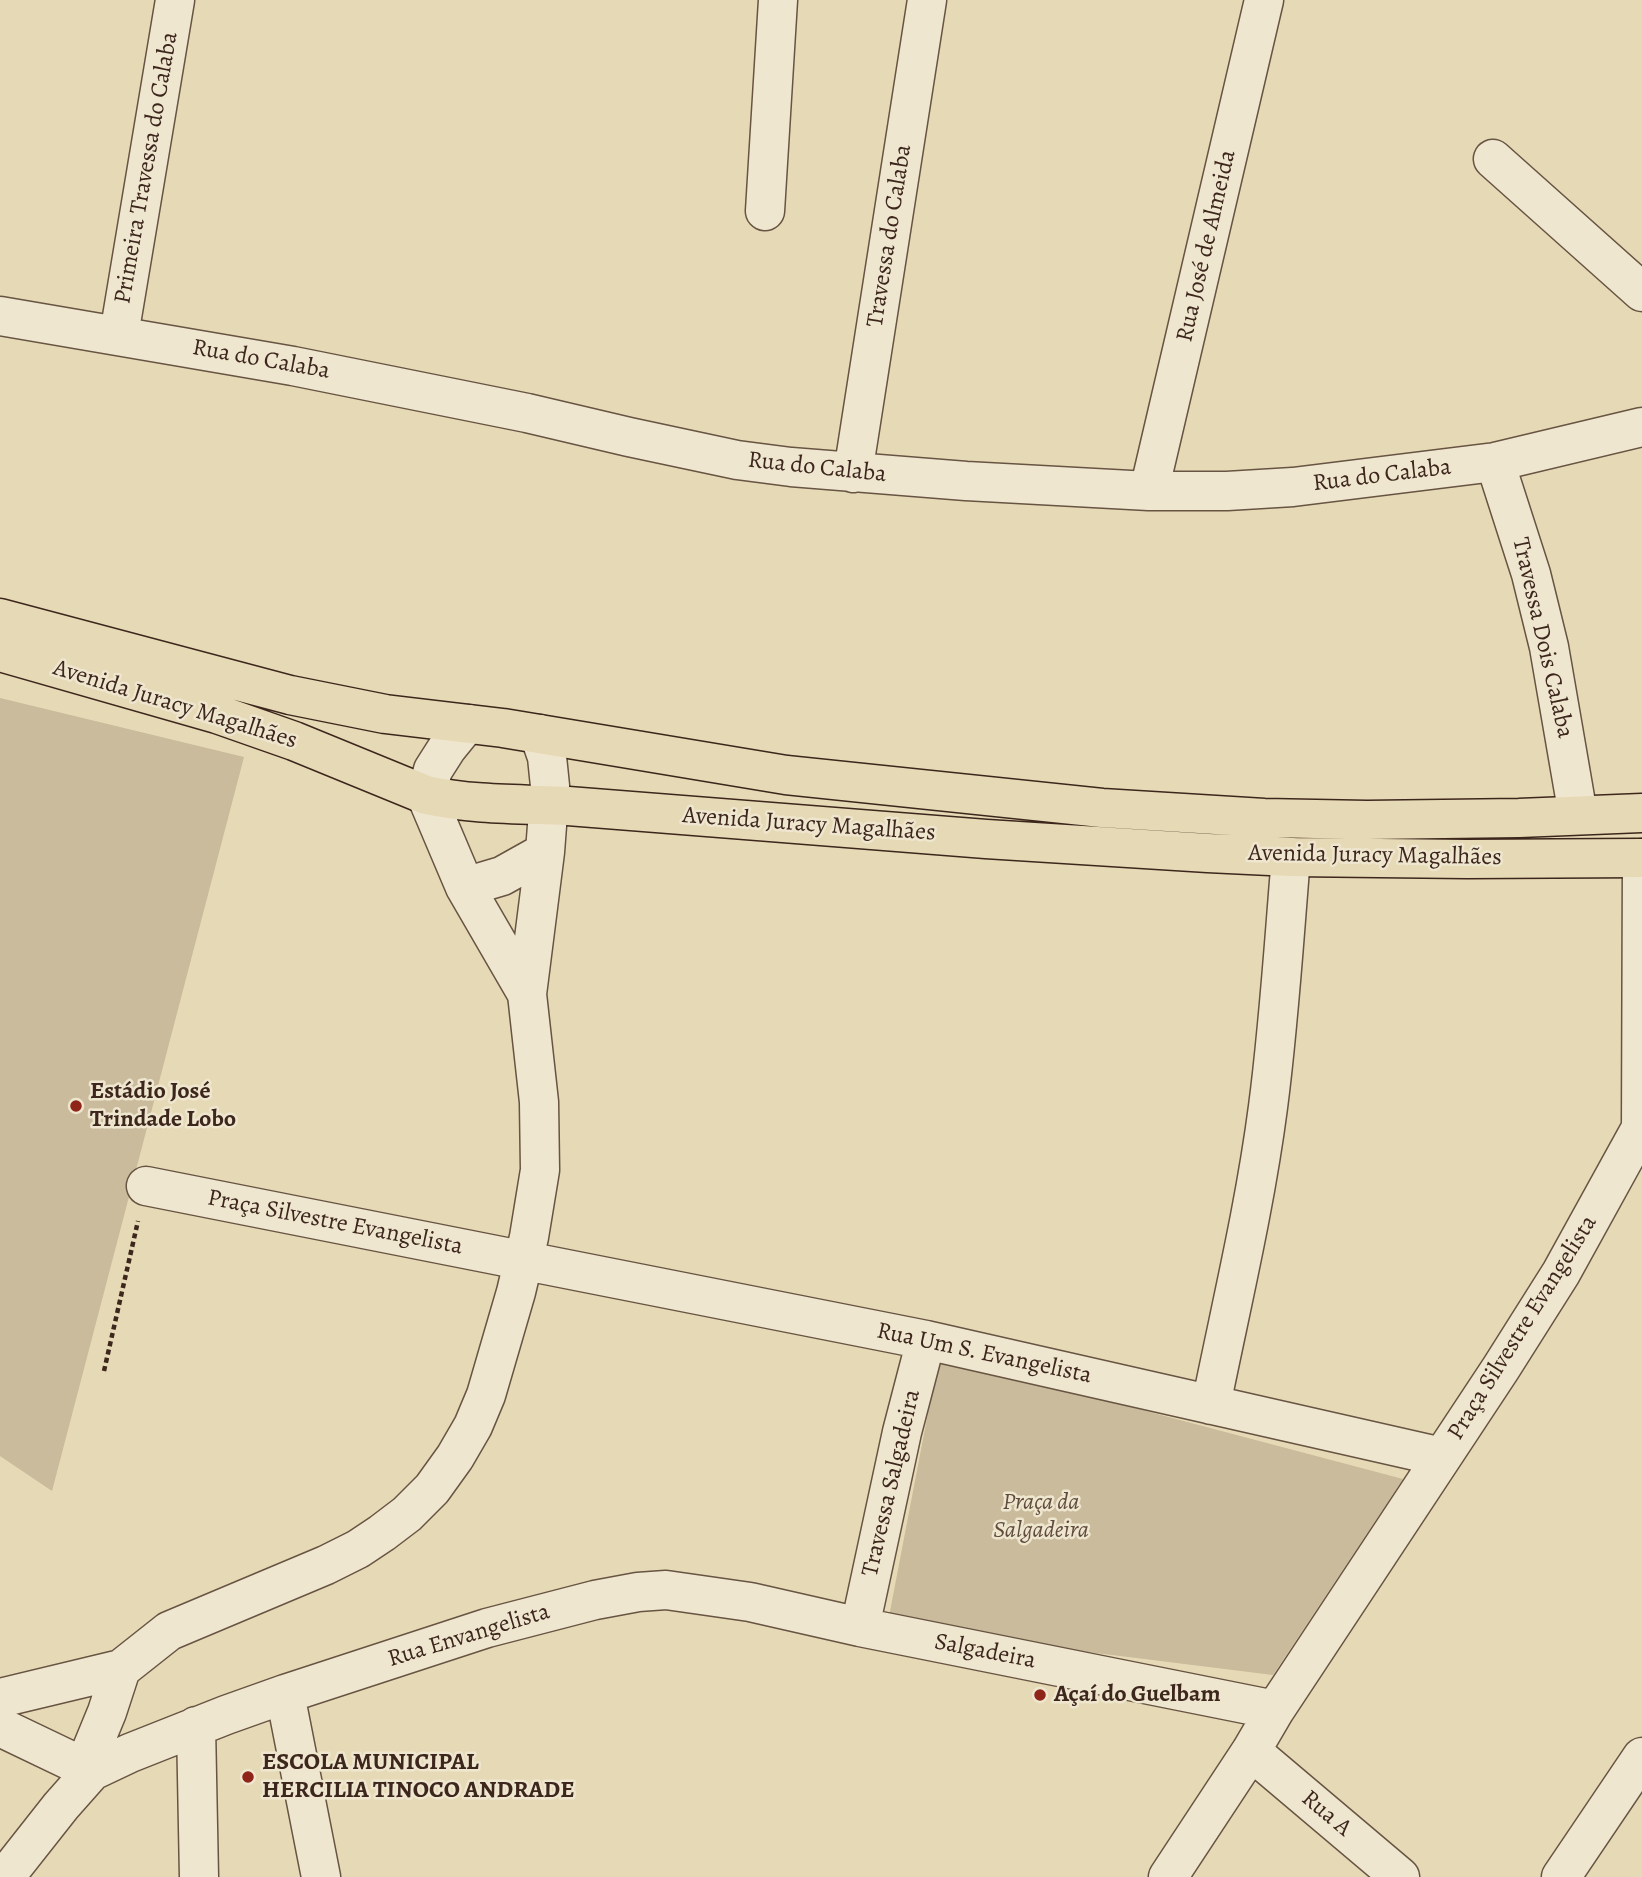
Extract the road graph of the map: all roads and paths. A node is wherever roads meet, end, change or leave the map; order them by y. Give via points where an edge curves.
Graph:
1 (175, 0) edge
2 (778, 0) edge
3 (928, 0) edge
4 (1264, 0) edge
5 (1493, 159) dead end
6 (765, 211) dead end
7 (1642, 292) edge
8 (0, 316) edge
9 (119, 335) junction
10 (1642, 427) edge
11 (1495, 462) junction
12 (853, 472) junction
13 (1149, 491) junction
14 (0, 618) edge
15 (0, 652) edge
16 (468, 724) junction
17 (539, 734) junction
18 (875, 785) junction
19 (426, 795) junction
20 (988, 797) junction
21 (549, 805) junction
22 (1642, 813) edge
23 (1578, 816) junction
24 (1519, 818) junction
25 (870, 828) junction
26 (986, 838) junction
27 (545, 852) junction
28 (1291, 857) junction
29 (1520, 858) junction
30 (1642, 858) edge
31 (465, 887) junction
32 (527, 994) junction
33 (1642, 1128) edge
34 (146, 1186) joint
35 (524, 1260) junction
36 (926, 1340) junction
37 (104, 1371) dead end
38 (1211, 1405) junction
39 (1442, 1457) junction
40 (860, 1627) junction
41 (121, 1669) junction
42 (285, 1694) junction
43 (0, 1698) edge
44 (1275, 1710) junction
45 (197, 1726) junction
46 (0, 1727) edge
47 (1251, 1751) junction
48 (88, 1770) junction
49 (1638, 1772) edge
50 (5, 1877) edge
51 (198, 1877) edge
52 (321, 1877) edge
53 (1168, 1877) edge
54 (1400, 1877) edge
55 (1561, 1877) edge

1 - 9 street, Primeira Travessa do Calaba
2 - 6 street
3 - 12 street, Travessa do Calaba
4 - 13 street, Rua José de Almeida
5 - 7 street
8 - 9 street, Rua do Calaba
9 - 12 street, Rua do Calaba via 425,391 737,460
10 - 11 street, Rua do Calaba
11 - 13 street, Rua do Calaba via 1293,487
11 - 23 street, Travessa Dois Calaba via 1546,634
12 - 13 street, Rua do Calaba
14 - 16 main road, Avenida Juracy Magalhães via 290,695
15 - 19 main road, Avenida Juracy Magalhães via 218,713
16 - 17 main road, Avenida Juracy Magalhães
16 - 19 street via 433,770
17 - 18 main road, Avenida Juracy Magalhães
17 - 21 street via 548,768
18 - 20 main road, Avenida Juracy Magalhães
18 - 25 main road
19 - 21 main road, Avenida Juracy Magalhães
19 - 31 street
20 - 24 main road, Avenida Juracy Magalhães via 1264,818
20 - 26 main road
21 - 25 main road, Avenida Juracy Magalhães
21 - 27 street
22 - 23 main road, Avenida Juracy Magalhães
23 - 24 main road, Avenida Juracy Magalhães
24 - 29 main road
25 - 26 main road, Avenida Juracy Magalhães
26 - 28 main road, Avenida Juracy Magalhães
27 - 31 street via 502,876
27 - 32 street
28 - 29 main road, Avenida Juracy Magalhães
28 - 38 street via 1268,1108
29 - 30 main road, Avenida Juracy Magalhães
30 - 33 street, Praça Silvestre Evangelista
31 - 32 street
32 - 35 street via 541,1129 540,1170
33 - 39 street, Praça Silvestre Evangelista via 1561,1273
34 - 35 street, Praça Silvestre Evangelista
34 - 37 path
35 - 36 street, Rua Um S. Evangelista
35 - 41 street via 486,1395 456,1457 432,1489 407,1514 358,1549 169,1631
36 - 38 street, Rua Um S. Evangelista
36 - 40 street, Travessa Salgadeira
38 - 39 street, Rua Um S. Evangelista
39 - 44 street, Praça Silvestre Evangelista
40 - 42 street, Rua Envangelista via 750,1602 666,1590 638,1592 487,1629
40 - 44 street, Salgadeira
41 - 43 street
41 - 48 street
42 - 45 street, Rua Envangelista
42 - 52 street
44 - 47 street, Praça Silvestre Evangelista
45 - 48 street, Rua Envangelista
45 - 51 street
46 - 48 street
47 - 53 street, Praça Silvestre Evangelista
47 - 54 street, Rua A
48 - 50 street
49 - 55 street

